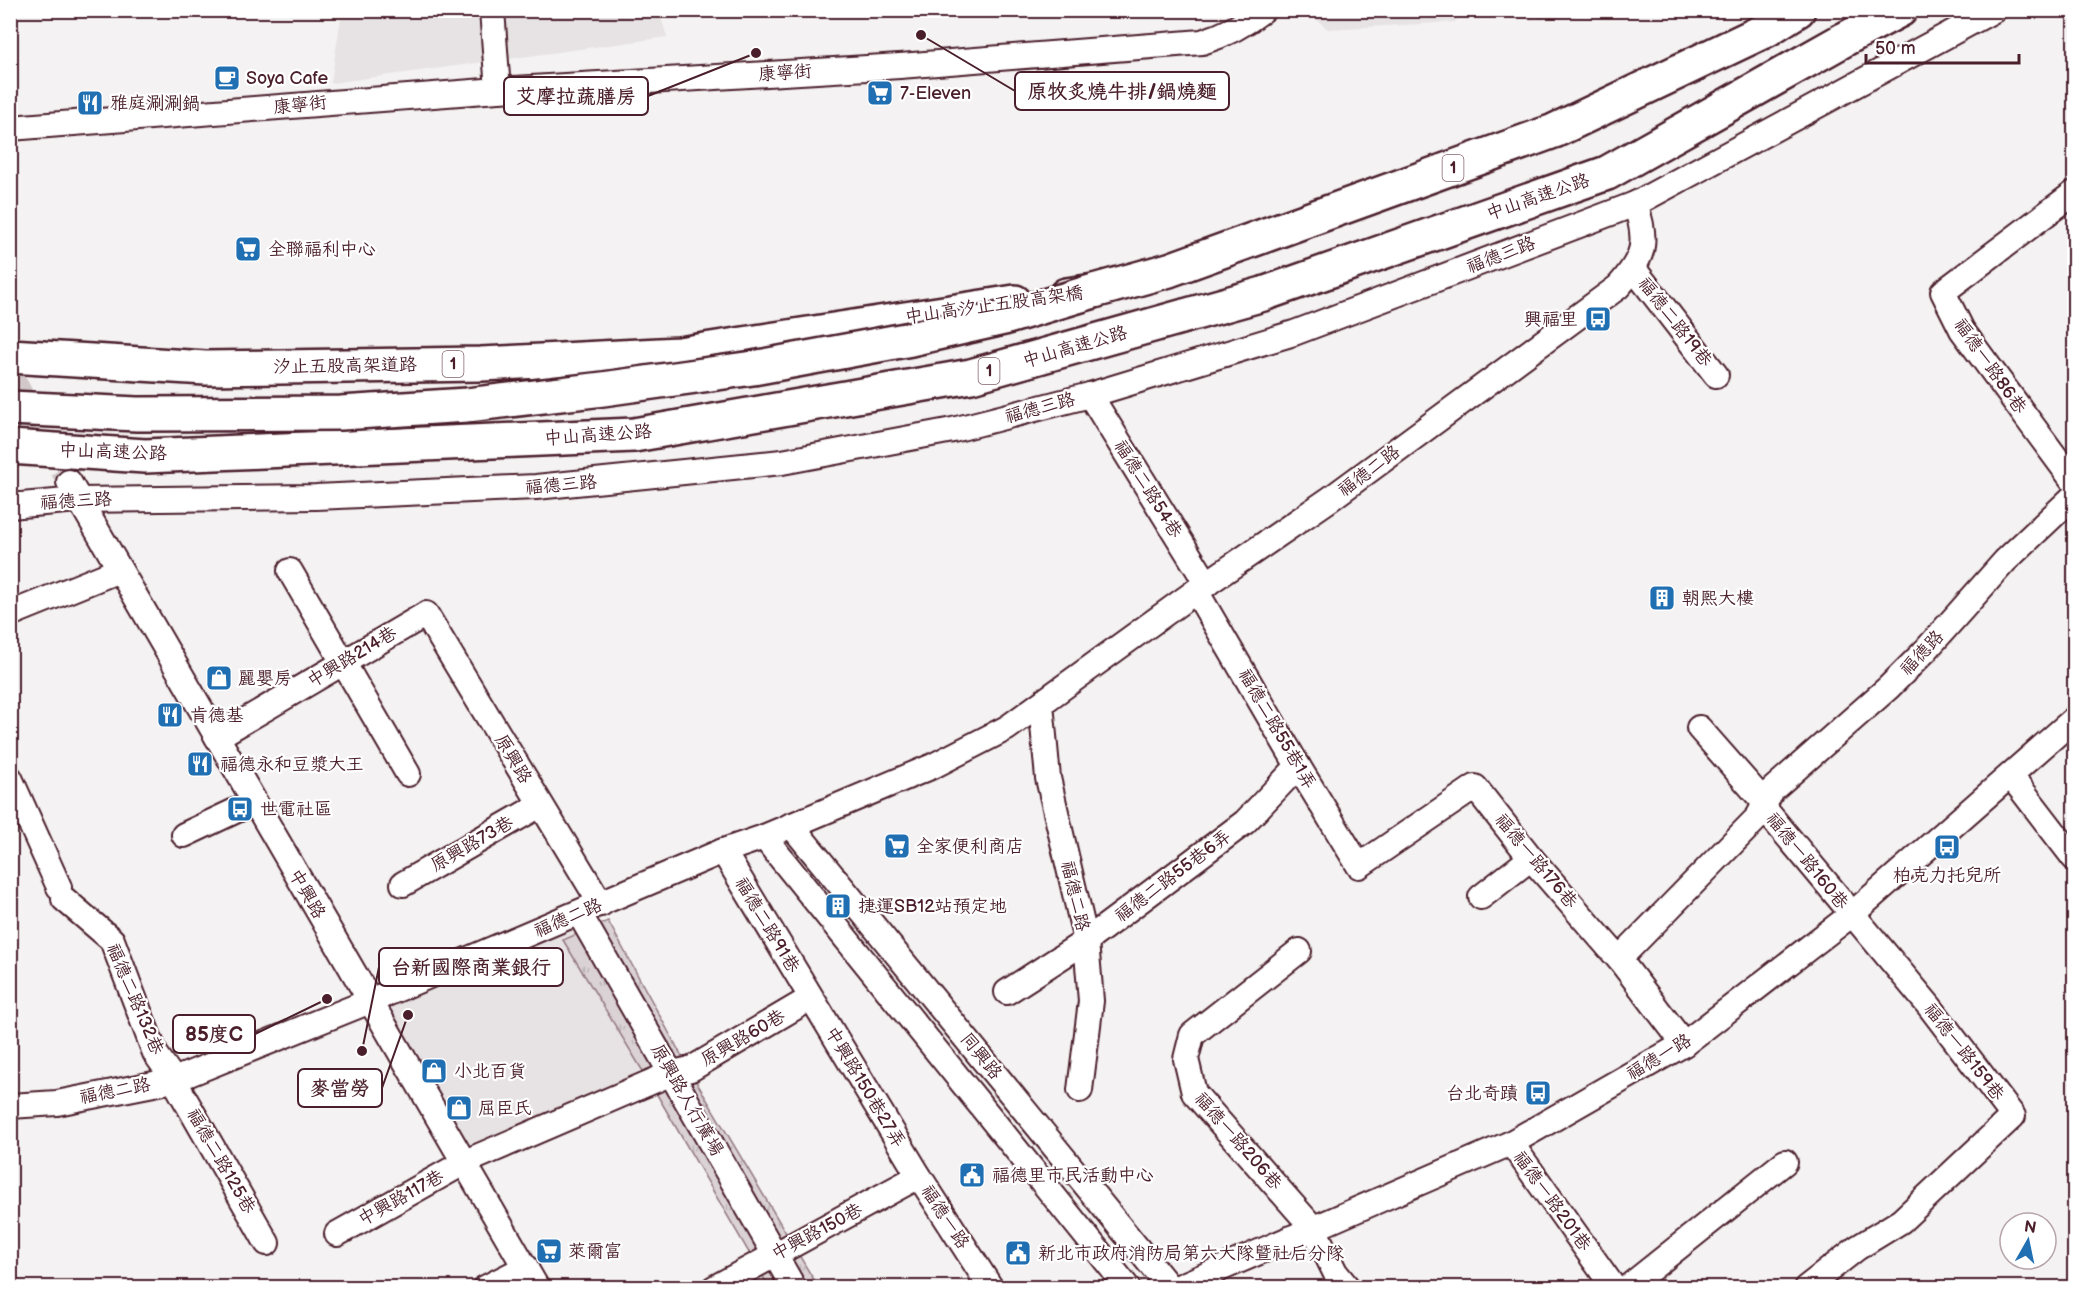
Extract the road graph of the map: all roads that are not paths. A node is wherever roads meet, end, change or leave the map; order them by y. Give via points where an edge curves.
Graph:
1 (492, 10) edge
2 (1263, 10) edge
3 (1798, 10) edge
4 (1900, 10) edge
5 (1994, 10) edge
6 (498, 90) junction
7 (10, 128) edge
8 (2074, 193) edge
9 (1635, 204) junction
10 (1634, 269) junction
11 (1094, 291) junction
12 (894, 320) joint
13 (10, 356) edge
14 (1716, 375) dead end
15 (1090, 394) junction
16 (10, 408) edge
17 (10, 447) edge
18 (2074, 482) edge
19 (74, 491) junction
20 (2074, 496) edge
21 (10, 506) edge
22 (119, 570) junction
23 (290, 571) dead end
24 (1202, 587) junction
25 (10, 614) edge
26 (426, 614) joint
27 (344, 662) junction
28 (1041, 704) junction
29 (2074, 719) edge
30 (1699, 728) dead end
31 (217, 738) junction
32 (1298, 766) junction
33 (408, 774) dead end
34 (2011, 776) junction
35 (10, 778) edge
36 (254, 802) junction
37 (540, 805) junction
38 (1764, 805) junction
39 (791, 825) junction
40 (184, 835) dead end
41 (764, 837) junction
42 (723, 851) junction
43 (2074, 857) edge
44 (1531, 858) junction
45 (1359, 866) joint
46 (403, 884) dead end
47 (1481, 897) dead end
48 (590, 909) junction
49 (1851, 915) junction
50 (1086, 941) junction
51 (1299, 951) dead end
52 (1619, 959) junction
53 (1007, 992) dead end
54 (811, 998) junction
55 (370, 1001) junction
56 (1684, 1044) junction
57 (672, 1073) junction
58 (174, 1080) junction
59 (1080, 1090) dead end
60 (10, 1106) edge
61 (1511, 1143) junction
62 (465, 1162) junction
63 (1785, 1162) dead end
64 (919, 1176) junction
65 (1314, 1229) junction
66 (337, 1234) dead end
67 (267, 1243) dead end
68 (776, 1254) junction
69 (525, 1267) junction
70 (485, 1287) edge
71 (537, 1287) edge
72 (714, 1287) edge
73 (794, 1287) edge
74 (991, 1287) edge
75 (1128, 1287) edge
76 (1170, 1287) edge
77 (1176, 1287) edge
78 (1348, 1287) edge
79 (1614, 1287) edge
80 (1627, 1287) edge
81 (1806, 1287) edge

1 - 6 street
2 - 6 street, 康寧街 via 1243,25 1202,42 900,66
3 - 11 highway, 1 via 1768,29 1554,131 1222,252
4 - 17 highway, 中山高速公路 / 1 via 1607,173 1263,294 971,376 634,435 145,456
5 - 9 street, 福德三路
6 - 7 street, 康寧街
8 - 18 street, 福德一路86巷 via 1943,292 1962,330
9 - 10 street, 福德二路 via 1644,226 1641,255
9 - 15 street, 福德三路 via 1294,333
10 - 14 street, 福德二路19巷
10 - 24 street, 福德二路 via 1618,287 1340,492
11 - 12 highway, 中山高汐止五股高架橋 / 1, bridge
11 - 16 highway, 1, bridge via 1004,318 753,368 466,405 341,413 148,414
12 - 13 highway, 汐止五股高架道路 / 1 via 679,354 482,364 206,368
15 - 19 street, 福德三路 via 953,430 782,462 702,472 485,491 316,497
15 - 24 street, 福德二路54巷
19 - 21 street, 福德三路
19 - 22 street, 中興路
20 - 38 street, 福德路 via 2005,561 1888,688 1772,789
22 - 25 street
22 - 31 street, 中興路
23 - 27 street
24 - 28 street, 福德二路
24 - 32 street, 福德二路55巷1弄
26 - 27 street, 中興路214巷
26 - 37 street, 原興路
27 - 31 street, 中興路214巷
27 - 33 street
28 - 39 street, 福德二路 via 1007,728 933,766
28 - 50 street, 福德二路 via 1048,778
29 - 34 street, 福德一路
30 - 38 street
31 - 36 street, 中興路
32 - 45 street, 福德二路55巷1弄
32 - 50 street, 福德二路55巷6弄 via 1245,822
34 - 43 street
34 - 49 street, 福德一路
35 - 58 street, 福德二路132巷 via 61,893 112,940 155,1053
36 - 40 street
36 - 55 street, 中興路
37 - 46 street, 原興路73巷
37 - 48 street, 原興路
38 - 49 street, 福德一路160巷
38 - 52 street, 福德路 via 1758,817
39 - 41 street, 福德二路
39 - 76 street, 同興路
41 - 42 street, 福德二路
41 - 75 street, 同興路
42 - 48 street, 福德二路
42 - 54 street, 福德二路91巷
44 - 45 street, 福德一路176巷 via 1475,787
44 - 47 street
44 - 52 street, 福德一路176巷
48 - 55 street, 福德二路
48 - 57 street, 原興路人行廣場
49 - 56 street, 福德一路
49 - 81 street, 福德一路159巷 via 1930,1007 2013,1116 1901,1221
50 - 53 street, 福德二路55巷6弄
50 - 59 street, 福德二路 via 1091,1001
51 - 65 street, 福德一路206巷 via 1192,1035 1186,1059 1194,1094
52 - 56 street, 福德一路176巷
54 - 57 street, 原興路60巷 via 691,1069
54 - 64 street, 中興路150巷27弄
55 - 58 street, 福德二路
55 - 62 street, 中興路
56 - 61 street, 福德一路
57 - 62 street, 原興路60巷
57 - 68 street, 原興路人行廣場
58 - 60 street, 福德二路 via 57,1103
58 - 67 street, 福德二路125巷
61 - 65 street, 福德一路
61 - 79 street, 福德一路201巷
62 - 66 street, 中興路117巷
62 - 69 street, 中興路
63 - 80 street
64 - 68 street, 中興路150巷
64 - 74 street, 福德一路
65 - 77 street, 福德一路
65 - 78 street, 福德一路206巷 via 1335,1272
68 - 72 street, 中興路150巷
68 - 73 street, 原興路人行廣場
69 - 70 street
69 - 71 street, 中興路

